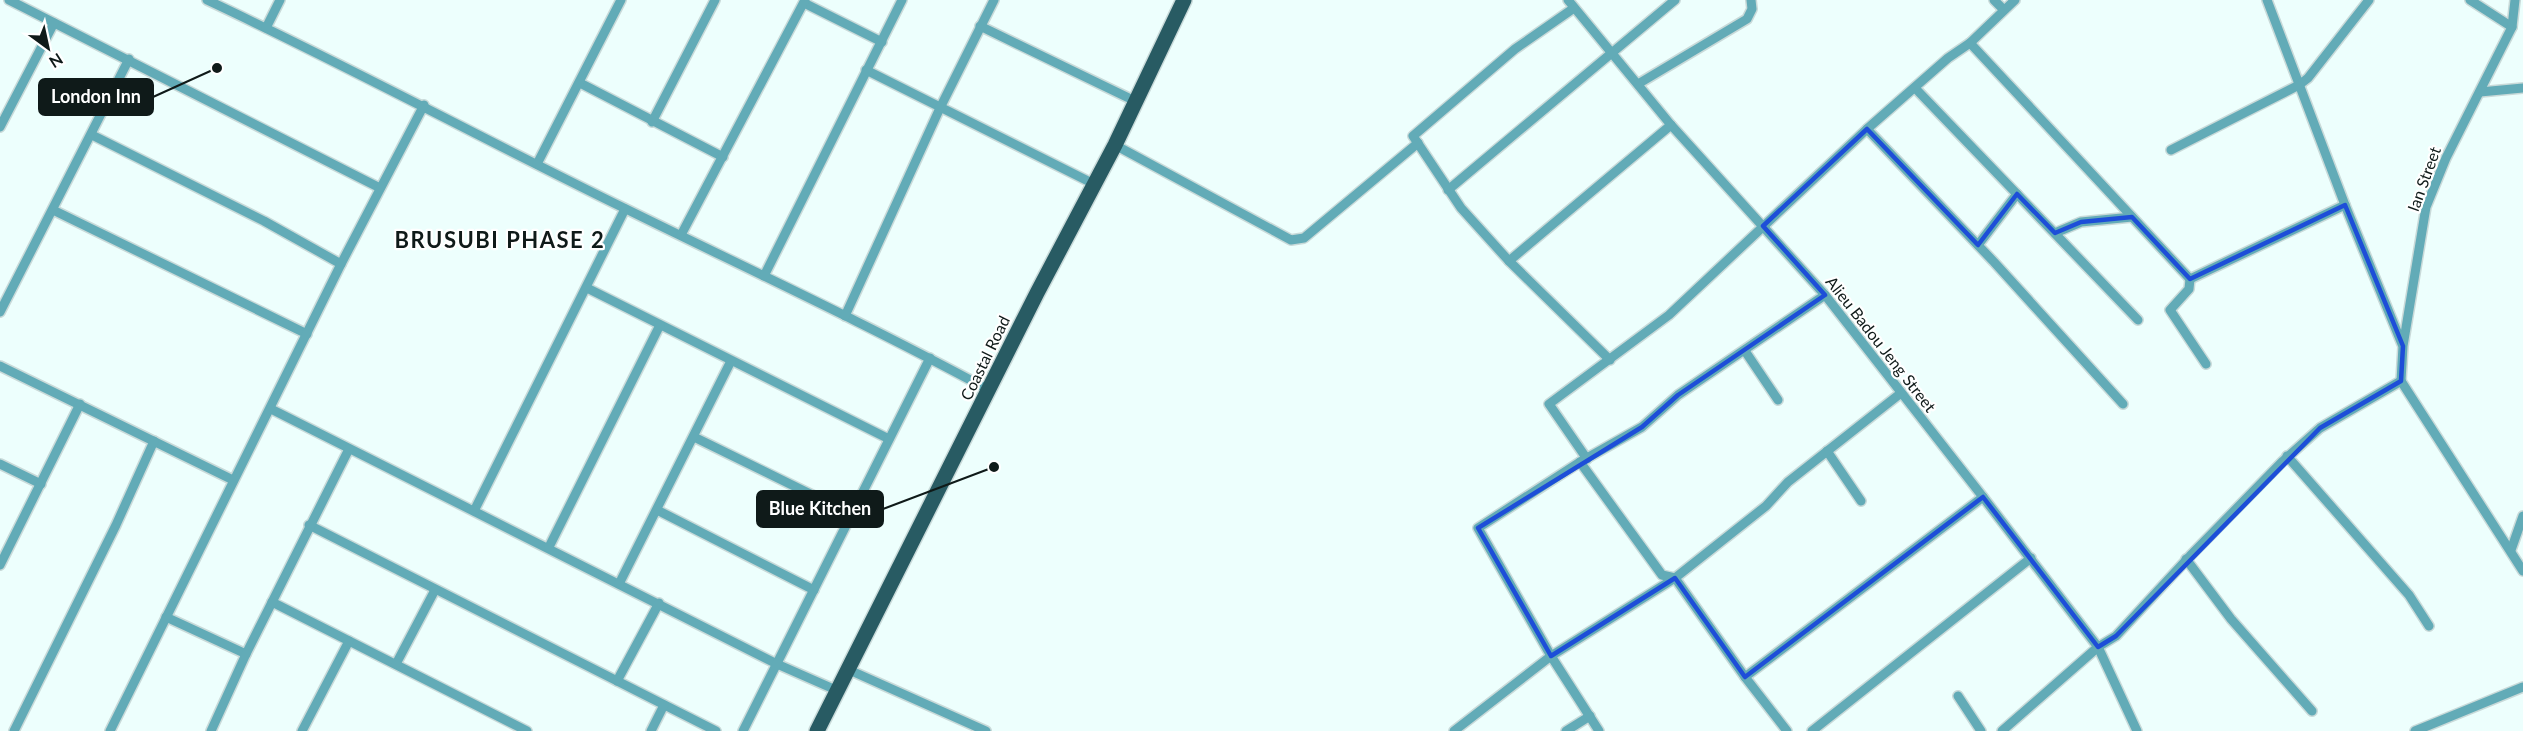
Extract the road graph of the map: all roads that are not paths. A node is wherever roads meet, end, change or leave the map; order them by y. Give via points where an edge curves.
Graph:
1 (9, 0) edge
2 (207, 0) edge
3 (280, 0) edge
4 (621, 0) edge
5 (715, 0) edge
6 (902, 0) edge
7 (994, 0) edge
8 (1184, 0) edge
9 (1675, 0) edge
10 (1751, 0) edge
11 (1994, 0) edge
12 (2015, 0) edge
13 (2267, 0) edge
14 (2369, 0) edge
15 (2470, 0) edge
16 (2515, 0) edge
17 (804, 2) edge
18 (1571, 4) edge
19 (2003, 9) junction
20 (54, 23) junction
21 (980, 26) junction
22 (2512, 27) junction
23 (266, 28) junction
24 (882, 42) junction
25 (1970, 43) junction
26 (1612, 52) junction
27 (129, 59) junction
28 (866, 70) junction
29 (580, 83) junction
30 (1638, 84) junction
31 (2299, 85) junction
32 (1915, 88) junction
33 (2523, 88) edge
34 (2480, 92) junction
35 (1135, 101) junction
36 (424, 105) junction
37 (940, 108) junction
38 (652, 122) junction
39 (1671, 125) junction
40 (0, 127) edge
41 (1867, 129) junction
42 (92, 135) junction
43 (1418, 143) junction
44 (1114, 145) junction
45 (2171, 150) dead end
46 (723, 157) junction
47 (537, 164) junction
48 (1094, 184) junction
49 (380, 188) junction
50 (1448, 190) junction
51 (2017, 194) junction
52 (2345, 205) junction
53 (626, 209) junction
54 (53, 210) junction
55 (2132, 217) junction
56 (1763, 226) junction
57 (2055, 233) junction
58 (681, 235) junction
59 (1978, 245) junction
60 (1509, 261) junction
61 (341, 264) junction
62 (764, 276) junction
63 (2190, 279) junction
64 (587, 288) junction
65 (1825, 295) junction
66 (0, 312) edge
67 (845, 316) junction
68 (2138, 320) dead end
69 (660, 325) junction
70 (307, 334) junction
71 (2403, 346) junction
72 (1745, 351) junction
73 (930, 358) junction
74 (1610, 360) junction
75 (731, 361) junction
76 (2206, 364) dead end
77 (0, 366) edge
78 (2401, 381) junction
79 (989, 390) junction
80 (1902, 393) junction
81 (1778, 400) dead end
82 (80, 404) junction
83 (2123, 404) dead end
84 (271, 409) junction
85 (694, 437) junction
86 (889, 439) junction
87 (154, 441) junction
88 (349, 449) junction
89 (1827, 451) junction
90 (2288, 456) junction
91 (1583, 461) junction
92 (0, 464) edge
93 (233, 480) junction
94 (41, 484) junction
95 (1983, 497) junction
96 (1861, 501) dead end
97 (657, 510) junction
98 (474, 511) junction
99 (851, 514) junction
100 (2523, 516) edge
101 (309, 525) junction
102 (549, 547) junction
103 (2511, 550) junction
104 (2031, 558) junction
105 (2186, 559) junction
106 (1, 561) edge
107 (2523, 571) edge
108 (1675, 578) junction
109 (619, 584) junction
110 (435, 590) junction
111 (814, 590) junction
112 (272, 602) junction
113 (659, 603) junction
114 (166, 617) junction
115 (2429, 626) dead end
116 (349, 641) junction
117 (2098, 647) junction
118 (246, 654) junction
119 (1551, 656) junction
120 (396, 664) junction
121 (777, 664) junction
122 (847, 669) junction
123 (1745, 677) junction
124 (617, 681) junction
125 (2523, 687) edge
126 (836, 690) junction
127 (1958, 696) dead end
128 (664, 705) junction
129 (2312, 711) dead end
130 (1590, 716) junction
131 (975, 729) edge
132 (14, 731) edge
133 (110, 731) edge
134 (211, 731) edge
135 (302, 731) edge
136 (527, 731) edge
137 (651, 731) edge
138 (716, 731) edge
139 (743, 731) edge
140 (817, 731) edge
141 (986, 731) edge
142 (1454, 731) edge
143 (1566, 731) edge
144 (1599, 731) edge
145 (1787, 731) edge
146 (1812, 731) edge
147 (1981, 731) edge
148 (2002, 731) edge
149 (2137, 731) edge
150 (2415, 731) edge

1 - 20 street
2 - 23 street
3 - 23 street
4 - 29 street
5 - 38 street
6 - 24 street
7 - 21 street
8 - 35 main road, Coastal Road
9 - 26 street
10 - 30 street via 1747,19
11 - 19 street
12 - 19 street
13 - 31 street
14 - 31 street
15 - 22 street
16 - 22 street, Ian Street
17 - 24 street
17 - 46 street
18 - 26 street, Alieu Badou Jeng Street
18 - 43 street via 1413,136
19 - 25 street
20 - 27 street
20 - 40 street
21 - 35 street
21 - 37 street
22 - 34 street, Ian Street
23 - 36 street
24 - 28 street
25 - 32 street
25 - 55 street
26 - 30 street, Alieu Badou Jeng Street
26 - 50 street
27 - 42 street
27 - 49 street
28 - 37 street
28 - 62 street
29 - 38 street
29 - 47 street
30 - 39 street, Alieu Badou Jeng Street
31 - 45 street
31 - 52 street
32 - 41 street
32 - 51 street
33 - 34 street
34 - 71 street, Ian Street via 2426,207
35 - 44 main road, Coastal Road
36 - 47 street
36 - 49 street
37 - 48 street
37 - 67 street
38 - 46 street
39 - 56 street, Alieu Badou Jeng Street
39 - 60 street
41 - 56 street
41 - 59 street
42 - 54 street
42 - 61 street
43 - 44 street via 1298,240 1291,240
43 - 50 street
44 - 48 main road, Coastal Road
46 - 58 street
47 - 53 street
48 - 79 main road, Coastal Road
49 - 61 street
50 - 60 street
51 - 57 street
51 - 59 street
52 - 63 street
52 - 71 street
53 - 58 street
53 - 64 street
54 - 66 street
54 - 70 street
55 - 57 street via 2081,222
55 - 63 street
56 - 65 street, Alieu Badou Jeng Street
56 - 74 street via 1669,315
57 - 68 street
58 - 62 street
59 - 83 street
60 - 74 street
61 - 70 street
62 - 67 street
63 - 76 street via 2189,289 2170,310
64 - 69 street
64 - 98 street
65 - 72 street
65 - 80 street, Alieu Badou Jeng Street
67 - 73 street
69 - 75 street
69 - 102 street
70 - 84 street
71 - 78 street, Ian Street
72 - 81 street
72 - 91 street via 1678,395 1642,427
73 - 79 street
73 - 86 street
74 - 91 street via 1549,404
75 - 85 street
75 - 86 street
77 - 82 street
78 - 90 street via 2320,428
78 - 103 street
79 - 122 main road, Coastal Road
80 - 89 street
80 - 95 street, Alieu Badou Jeng Street
82 - 87 street
82 - 94 street
84 - 88 street
84 - 93 street
85 - 97 street
85 - 99 street
86 - 99 street
87 - 93 street
87 - 132 street
88 - 98 street
88 - 101 street
89 - 96 street
89 - 108 street via 1788,482 1766,506
90 - 105 street
90 - 115 street via 2409,595
91 - 108 street via 1662,574
91 - 119 street via 1478,528
92 - 94 street
93 - 114 street
94 - 106 street
95 - 104 street, Alieu Badou Jeng Street
95 - 123 street
97 - 109 street
97 - 111 street
98 - 102 street
99 - 111 street
100 - 103 street
101 - 110 street
101 - 112 street
102 - 109 street
103 - 107 street
104 - 117 street, Alieu Badou Jeng Street
104 - 146 street
105 - 117 street via 2116,636
105 - 129 street via 2231,619
108 - 119 street
108 - 123 street
109 - 113 street
110 - 120 street
110 - 124 street
111 - 121 street
112 - 116 street
112 - 118 street
113 - 121 street
113 - 124 street
114 - 118 street
114 - 133 street
116 - 120 street
116 - 135 street
117 - 148 street
117 - 149 street, Alieu Badou Jeng Street
118 - 134 street
119 - 130 street
119 - 142 street
120 - 136 street
121 - 126 street
121 - 139 street
122 - 126 main road, Coastal Road
122 - 131 street
123 - 145 street
124 - 128 street
125 - 150 street
126 - 140 main road, Coastal Road
127 - 147 street
128 - 137 street
128 - 138 street
130 - 143 street
130 - 144 street
131 - 141 street

